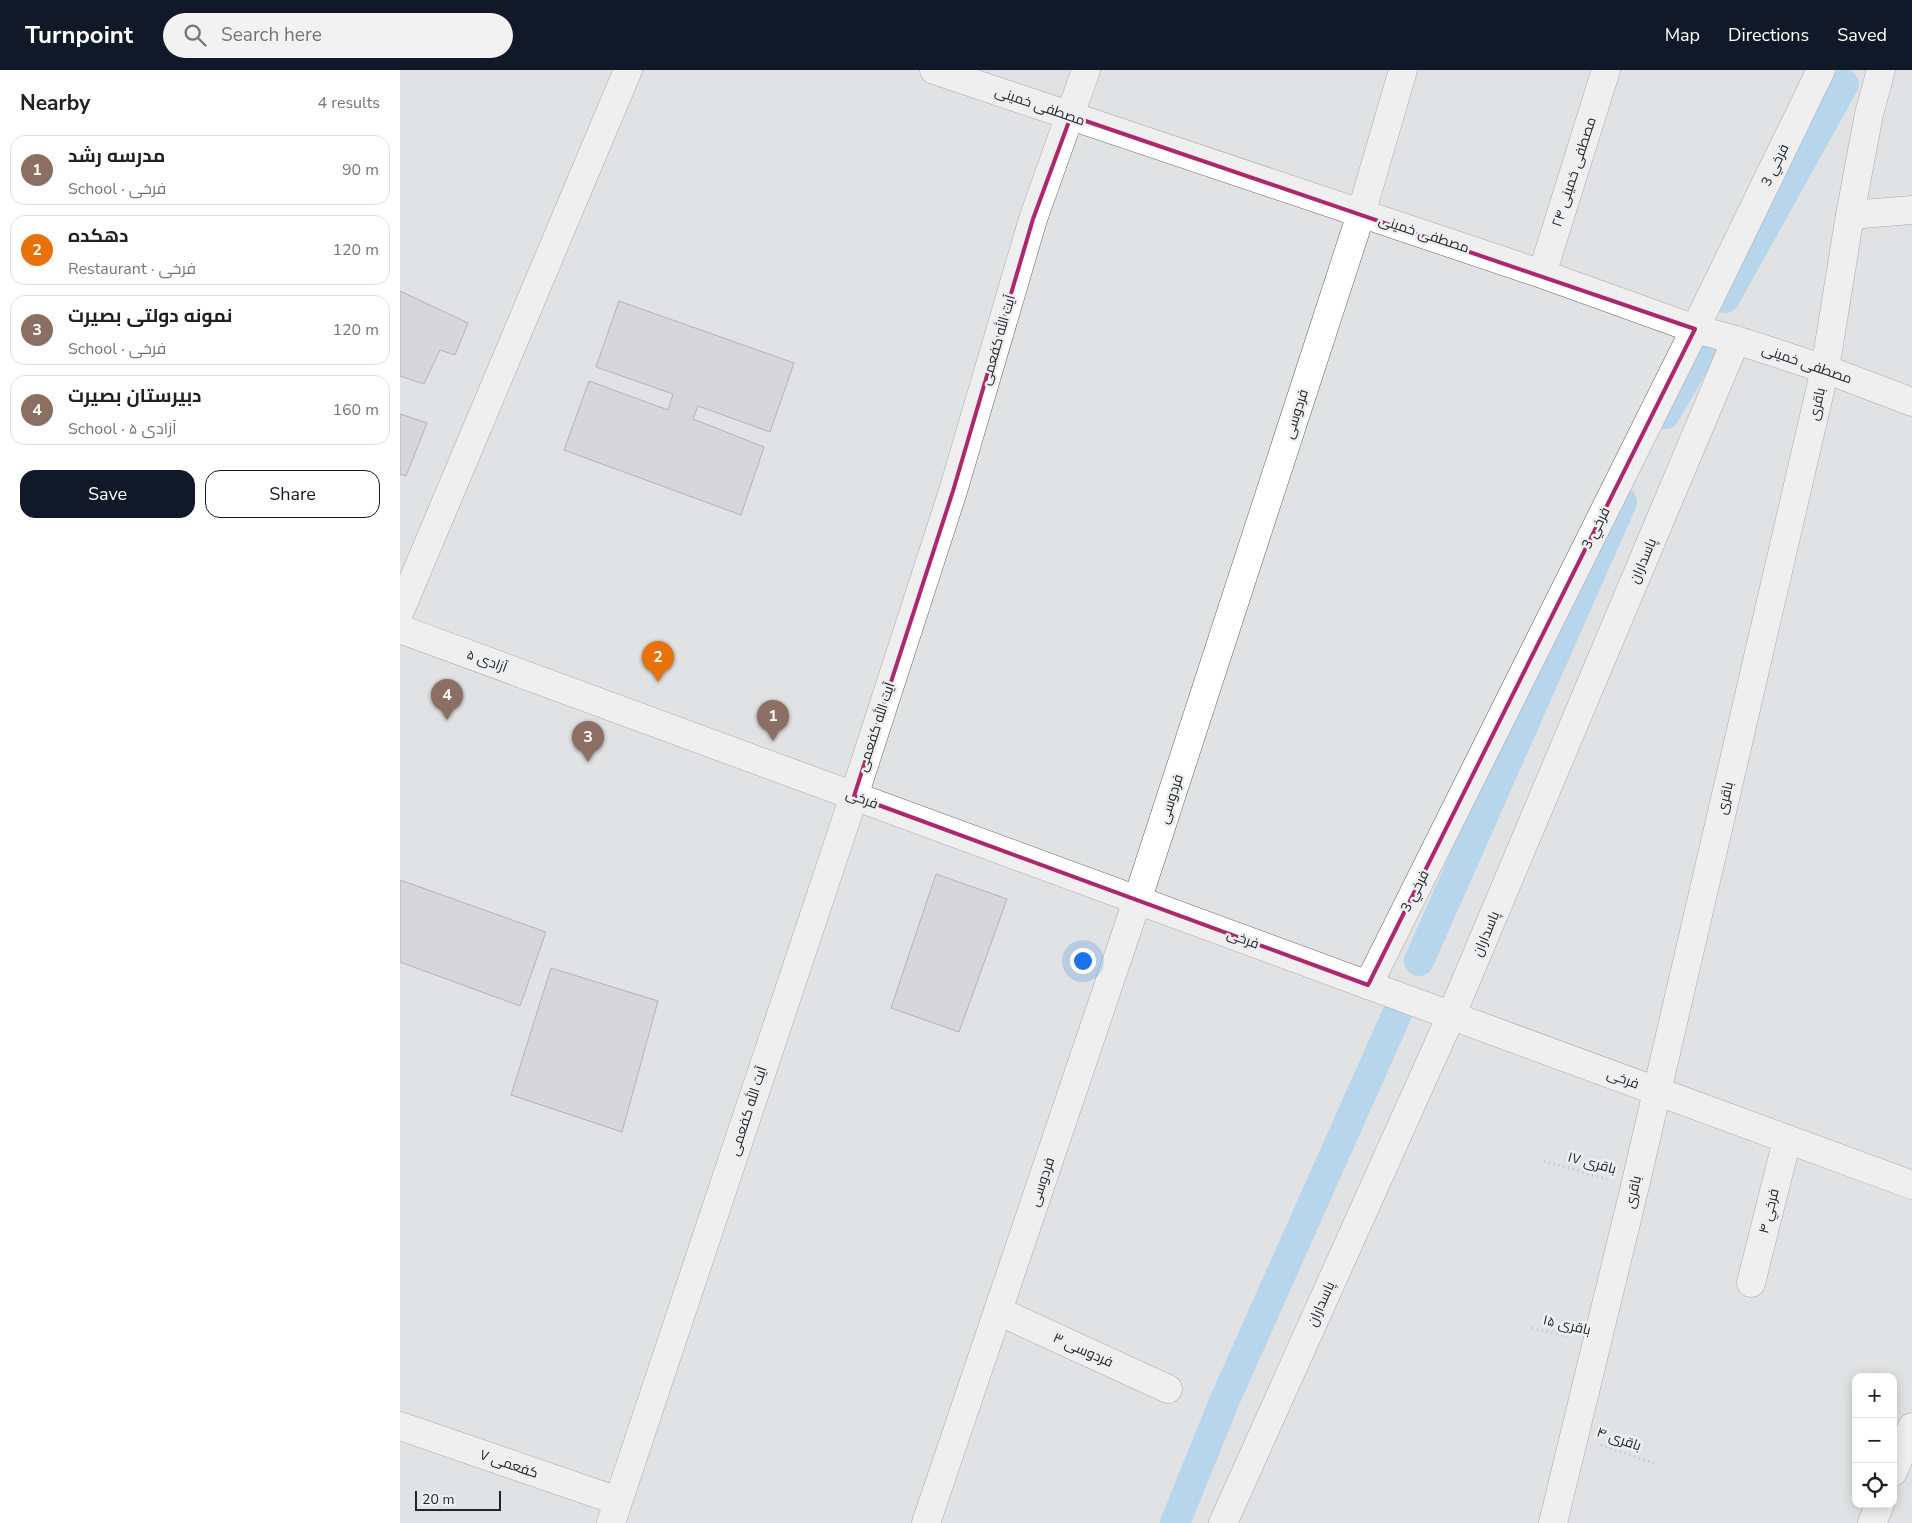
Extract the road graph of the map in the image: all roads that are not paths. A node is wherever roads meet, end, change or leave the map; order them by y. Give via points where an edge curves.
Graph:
1 (628, 70) edge
2 (934, 70) edge
3 (1086, 70) edge
4 (1403, 70) edge
5 (1606, 70) edge
6 (1822, 70) edge
7 (1882, 71) edge
8 (1071, 116) junction
9 (1912, 210) edge
10 (1361, 214) junction
11 (1850, 215) junction
12 (1542, 274) junction
13 (1695, 328) junction
14 (1736, 340) junction
15 (1825, 369) junction
16 (1912, 402) edge
17 (400, 611) edge
18 (400, 629) edge
19 (573, 693) joint
20 (854, 796) junction
21 (1138, 901) junction
22 (1368, 985) junction
23 (1451, 1016) junction
24 (1657, 1092) junction
25 (1787, 1140) junction
26 (1912, 1186) edge
27 (1752, 1283) dead end
28 (998, 1311) junction
29 (1168, 1388) dead end
30 (400, 1426) edge
31 (1912, 1427) edge
32 (1897, 1463) edge
33 (1878, 1508) edge
34 (614, 1512) edge
35 (926, 1523) edge
36 (1223, 1523) edge
37 (1553, 1523) edge
38 (1872, 1523) edge

1 - 17 street
2 - 8 street, مصطفی خمینی
3 - 8 street, آیت الله کفعمی
4 - 10 street, فردوسی
5 - 12 street, مصطفی خمینی ۲۴
6 - 13 street, فرخي 3
7 - 11 street, باقری
8 - 10 street, مصطفی خمینی
8 - 20 street, آیت الله کفعمی via 1033,219 953,491
9 - 11 street
10 - 12 street, مصطفی خمینی
10 - 21 street, فردوسی
11 - 15 street, باقری
12 - 13 street, مصطفی خمینی
13 - 14 street, مصطفی خمینی
13 - 22 street, فرخي 3
14 - 15 street, مصطفی خمینی
14 - 23 street, پاسداران
15 - 16 street, مصطفی خمینی
15 - 24 street, باقری
18 - 19 street, آزادی ۵
19 - 20 street, فرخی
20 - 21 street, فرخی
20 - 34 street, آیت الله کفعمی
21 - 22 street, فرخی
21 - 28 street, فردوسی
22 - 23 street, فرخی
23 - 24 street, فرخی
23 - 36 street, پاسداران
24 - 25 street, فرخی
24 - 37 street, باقری
25 - 26 street, فرخی
25 - 27 street, فرخي ۴
28 - 29 street, فردوسی ۳
28 - 35 street, فردوسی
30 - 34 street, کفعمی ۷
31 - 32 street
33 - 38 street

